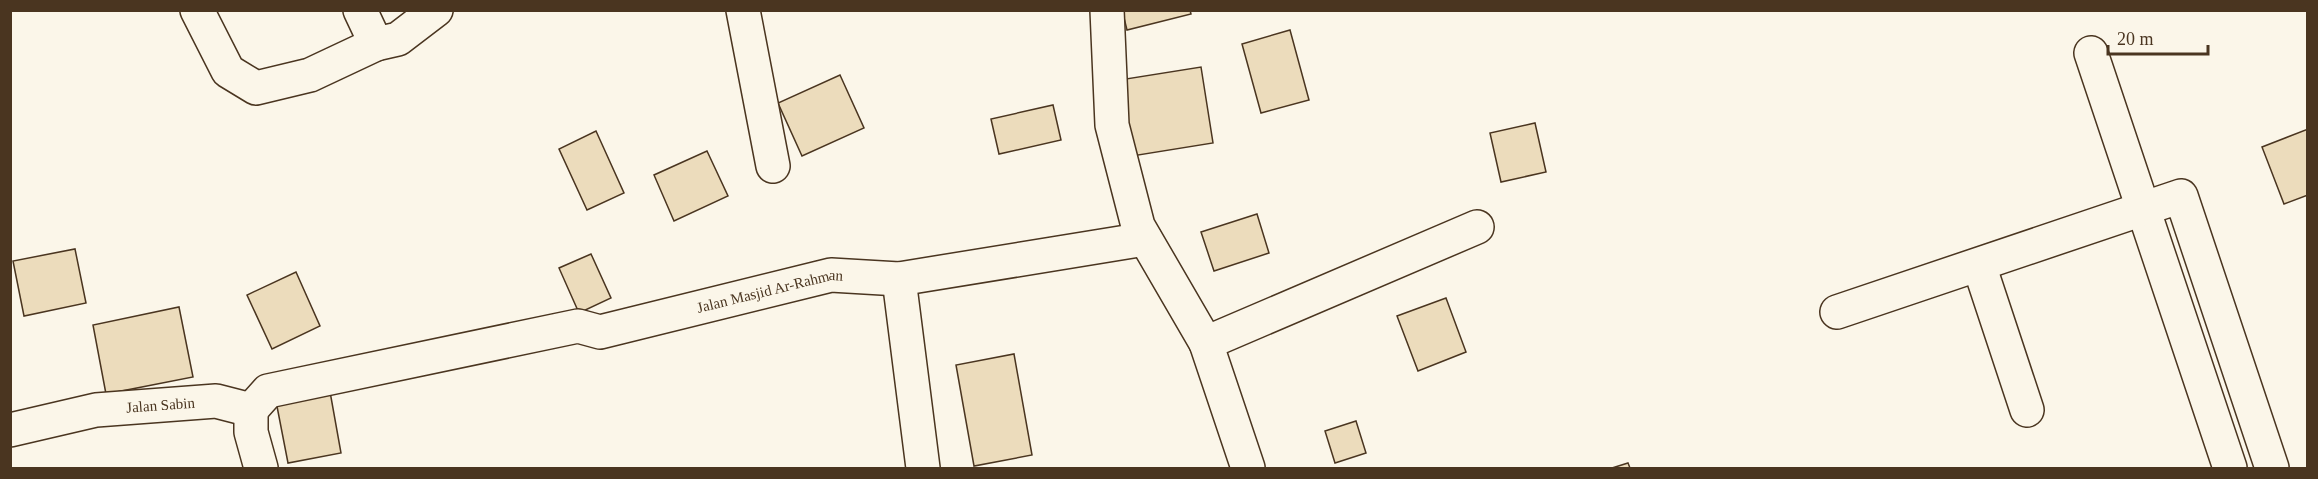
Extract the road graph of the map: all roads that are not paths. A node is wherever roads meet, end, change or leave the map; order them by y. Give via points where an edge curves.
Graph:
1 (197, 10) edge
2 (360, 10) edge
3 (436, 10) edge
4 (743, 10) edge
5 (1107, 10) edge
6 (376, 44) junction
7 (2091, 53) dead end
8 (773, 166) dead end
9 (2144, 209) junction
10 (1477, 227) dead end
11 (1145, 239) junction
12 (1979, 265) junction
13 (899, 279) junction
14 (1836, 312) dead end
15 (1206, 343) junction
16 (251, 410) junction
17 (2028, 410) dead end
18 (10, 430) edge
19 (261, 468) edge
20 (923, 468) edge
21 (1248, 468) edge
22 (2230, 468) edge
23 (2272, 468) edge

1 - 6 street via 228,70 256,88 310,75
2 - 6 street
3 - 6 street via 398,39
4 - 8 street
5 - 11 street via 1112,125 1138,226
7 - 9 street
9 - 12 street
9 - 22 street
9 - 23 street via 2181,196
10 - 15 street
11 - 13 street, Jalan Masjid Ar-Rahman
11 - 15 street
12 - 14 street
12 - 17 street
13 - 16 street, Jalan Masjid Ar-Rahman via 831,275 600,332 578,326 268,391
13 - 20 street
15 - 21 street
16 - 18 street, Jalan Sabin via 216,401 96,410
16 - 19 street via 251,432

